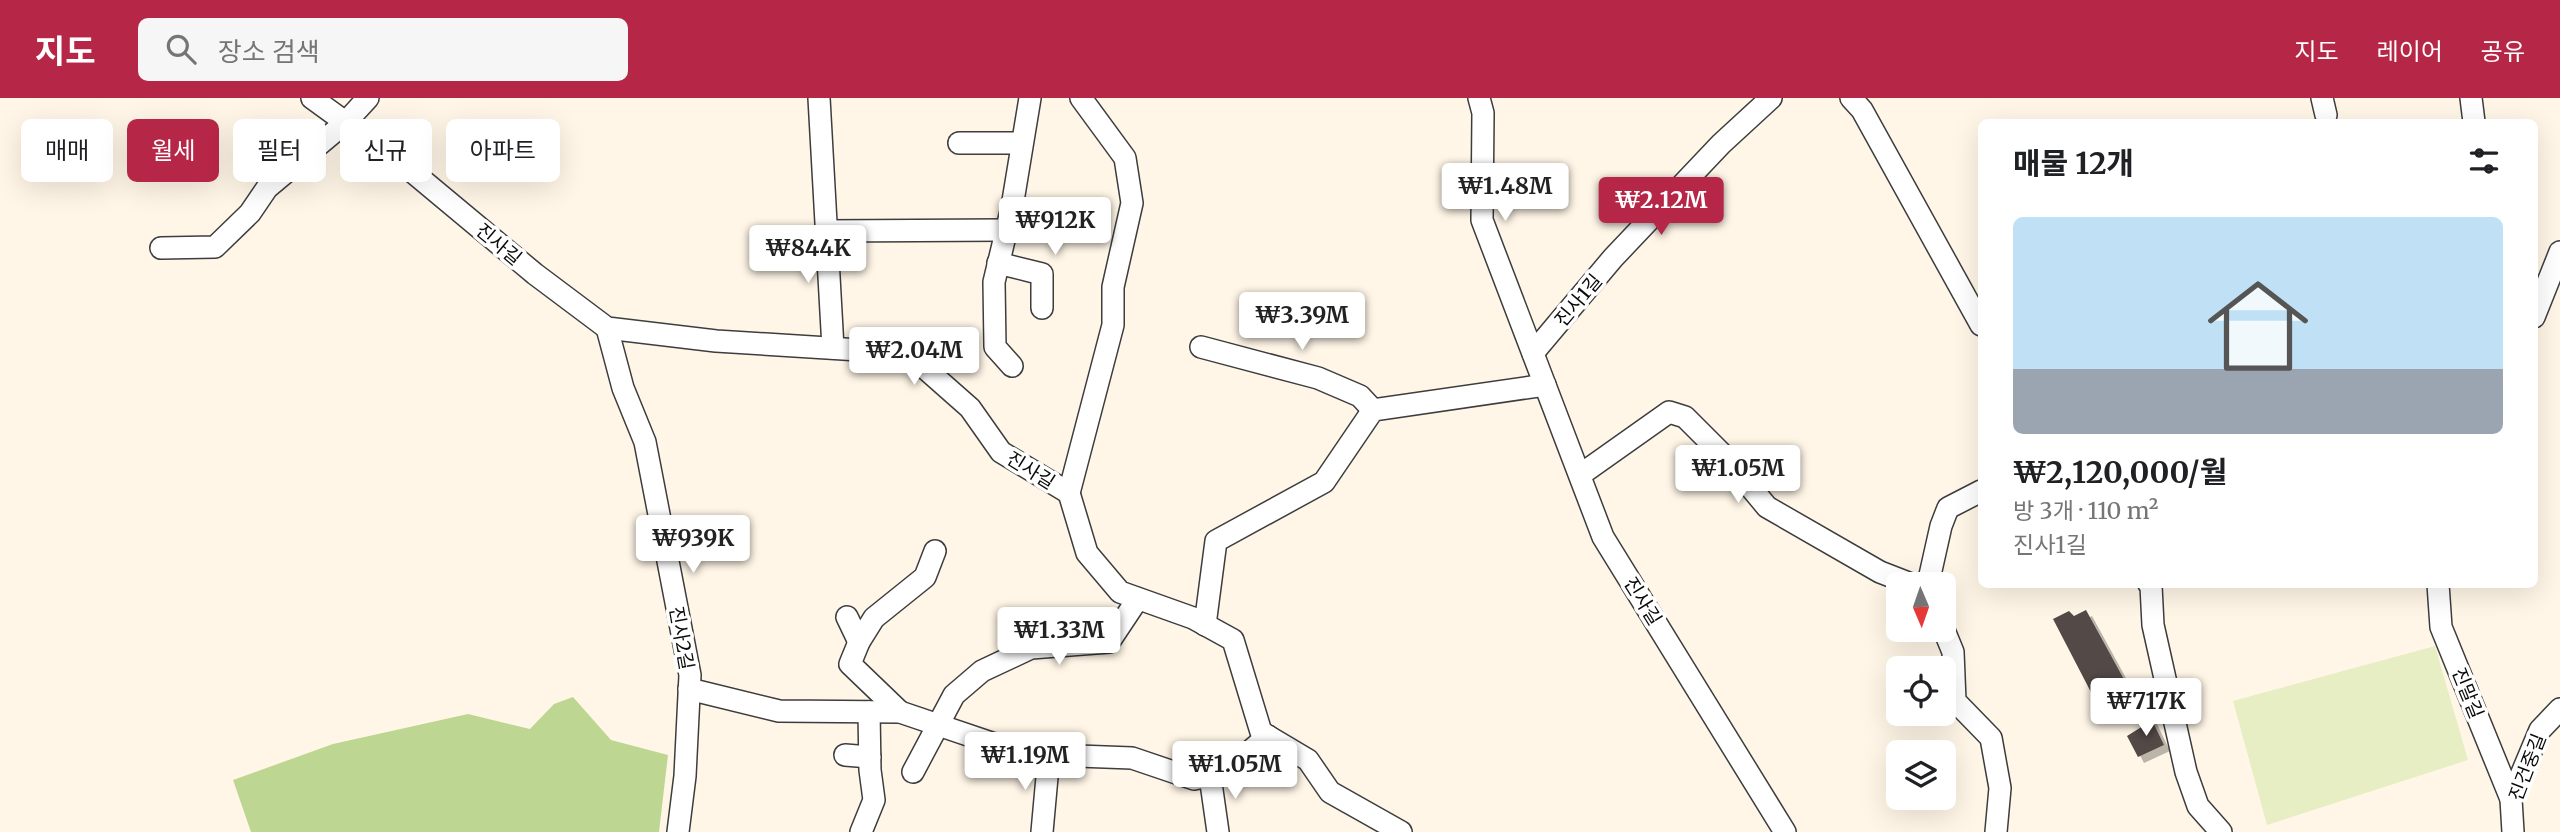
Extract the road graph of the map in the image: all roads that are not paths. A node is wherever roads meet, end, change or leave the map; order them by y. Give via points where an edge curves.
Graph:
1 (312, 98) edge
2 (368, 98) edge
3 (819, 98) edge
4 (1030, 98) edge
5 (1081, 98) edge
6 (1479, 98) edge
7 (1771, 98) edge
8 (1851, 98) edge
9 (2472, 98) edge
10 (342, 119) edge
11 (349, 119) edge
12 (2474, 119) edge
13 (340, 127) edge
14 (959, 143) dead end
15 (1021, 143) junction
16 (425, 182) edge
17 (1005, 230) junction
18 (826, 231) junction
19 (161, 248) dead end
20 (2560, 252) edge
21 (998, 262) junction
22 (2538, 307) edge
23 (1042, 308) dead end
24 (1978, 320) edge
25 (607, 328) junction
26 (1201, 347) dead end
27 (833, 348) junction
28 (1533, 353) junction
29 (1012, 366) dead end
30 (1545, 385) junction
31 (1373, 410) junction
32 (1580, 475) junction
33 (1069, 493) junction
34 (1978, 493) edge
35 (935, 551) dead end
36 (1931, 572) edge
37 (1886, 574) edge
38 (2149, 588) edge
39 (2438, 588) edge
40 (1136, 597) junction
41 (847, 617) dead end
42 (1205, 625) junction
43 (859, 642) junction
44 (1949, 642) edge
45 (689, 690) junction
46 (2560, 709) edge
47 (869, 712) junction
48 (900, 712) junction
49 (939, 727) junction
50 (1268, 736) junction
51 (845, 755) dead end
52 (1049, 755) junction
53 (870, 757) junction
54 (913, 772) dead end
55 (1210, 776) junction
56 (2511, 799) junction
57 (678, 832) edge
58 (861, 832) edge
59 (1042, 832) edge
60 (1218, 832) edge
61 (1401, 832) edge
62 (1785, 832) edge
63 (1996, 832) edge
64 (2221, 832) edge
65 (2513, 832) edge

1 - 10 street, 진사길
2 - 11 street
3 - 18 street
4 - 15 street
5 - 33 street via 1125,158 1132,203 1113,288 1113,325
6 - 28 street, 진사길 via 1483,113 1482,220
7 - 28 street, 진사1길 via 1613,258
8 - 24 street via 1862,110
9 - 12 street
13 - 19 street via 267,188 250,213 215,247
14 - 15 street
15 - 17 street
16 - 25 street, 진사길
17 - 18 street
17 - 21 street
18 - 27 street
20 - 22 street
21 - 23 street via 1042,274
21 - 29 street via 995,347
25 - 27 street, 진사길
25 - 45 street, 진사2길 via 623,388 645,442 690,675
26 - 31 street via 1318,378 1360,396
27 - 33 street, 진사길 via 891,352 919,363 970,408 1001,452
28 - 30 street, 진사길
30 - 31 street
30 - 32 street, 진사길
31 - 42 street via 1324,482 1216,541
32 - 37 street via 1669,412 1677,414 1727,459 1767,507
32 - 62 street, 진사길 via 1603,537
33 - 40 street, 진사길 via 1087,553 1120,592
34 - 36 street via 1948,509
35 - 43 street via 925,577 874,618
38 - 64 street via 2153,625 2186,772 2198,806
39 - 56 street, 진말길 via 2441,627
40 - 42 street, 진사길
40 - 49 street via 1109,642 1031,648 982,671 954,695
41 - 43 street
42 - 50 street, 진사길 via 1233,640 1261,732
43 - 48 street via 850,664
44 - 63 street via 1954,652 1955,701 1991,738 2000,788
45 - 47 street via 779,711
45 - 57 street, 진사2길
46 - 56 street, 진건중길 via 2540,730
47 - 48 street
47 - 53 street
48 - 49 street
49 - 52 street via 1024,754
49 - 54 street
50 - 55 street via 1224,773
50 - 61 street via 1308,760 1330,792
51 - 53 street
52 - 55 street via 1132,758 1194,779
52 - 59 street
53 - 58 street via 874,800
55 - 60 street
56 - 65 street, 진건중길

